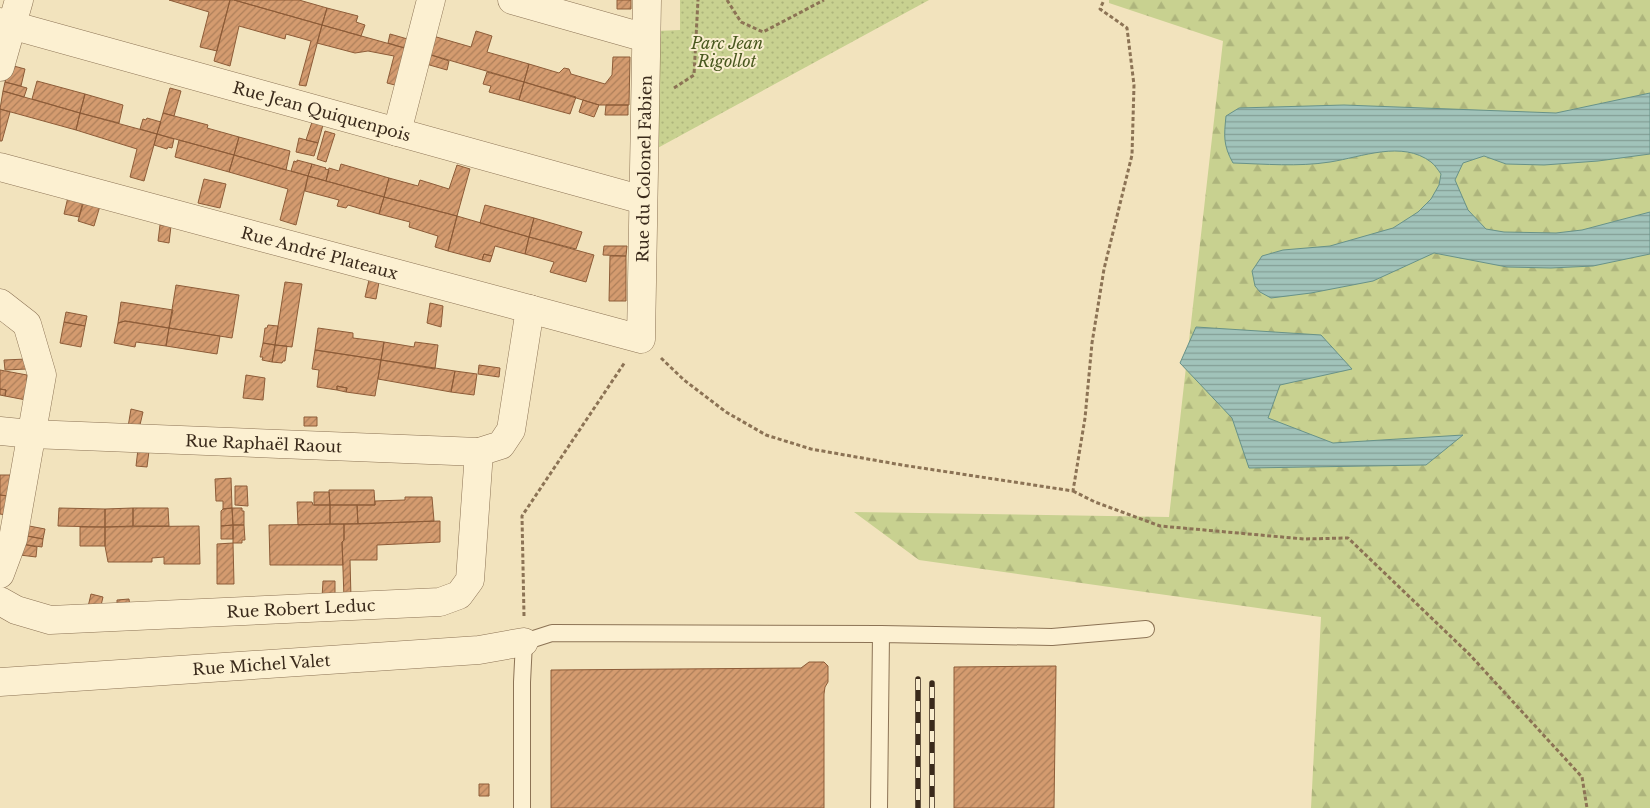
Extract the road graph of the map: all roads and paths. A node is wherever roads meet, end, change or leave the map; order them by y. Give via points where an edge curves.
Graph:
1 (431, 0) edge
2 (512, 0) edge
3 (647, 0) edge
4 (698, 0) edge
5 (727, 0) edge
6 (824, 0) edge
7 (1104, 0) edge
8 (10, 16) edge
9 (646, 38) junction
10 (0, 67) edge
11 (645, 107) junction
12 (397, 132) junction
13 (0, 167) edge
14 (643, 200) junction
15 (0, 303) edge
16 (530, 309) junction
17 (641, 338) junction
18 (0, 431) edge
19 (31, 434) junction
20 (479, 452) junction
21 (1073, 491) junction
22 (0, 574) edge
23 (0, 600) edge
24 (1146, 629) dead end
25 (881, 634) junction
26 (524, 642) junction
27 (0, 682) edge
28 (522, 808) edge
29 (879, 808) edge
30 (1587, 808) edge

1 - 12 street
2 - 9 street
3 - 9 street, Rue du Colonel Fabien
4 - 11 path via 694,74
5 - 6 path via 741,22 763,32
7 - 21 path via 1100,8 1126,28 1134,86 1132,156 1104,270
8 - 10 street
8 - 12 street, Rue Jean Quiquenpois
9 - 11 street, Rue du Colonel Fabien
11 - 14 street, Rue du Colonel Fabien
12 - 14 street, Rue Jean Quiquenpois
13 - 16 street, Rue André Plateaux
14 - 17 street, Rue du Colonel Fabien
15 - 19 street via 27,324 42,375
16 - 17 street, Rue André Plateaux
16 - 20 street, Rue Raphaël Raout via 511,430 501,445
17 - 21 path via 684,380 726,412 766,435 811,449
17 - 26 path via 522,516
18 - 19 street, Rue Raphaël Raout
19 - 20 street, Rue Raphaël Raout
19 - 22 street via 13,539
20 - 23 street, Rue Robert Leduc via 470,580 459,595 440,602 50,620 16,610
21 - 30 path via 1160,526 1304,539 1348,538 1470,655 1582,777
24 - 25 lane via 1052,637
25 - 26 lane via 552,633
25 - 29 lane
26 - 27 street, Rue Michel Valet via 479,650
26 - 28 lane

